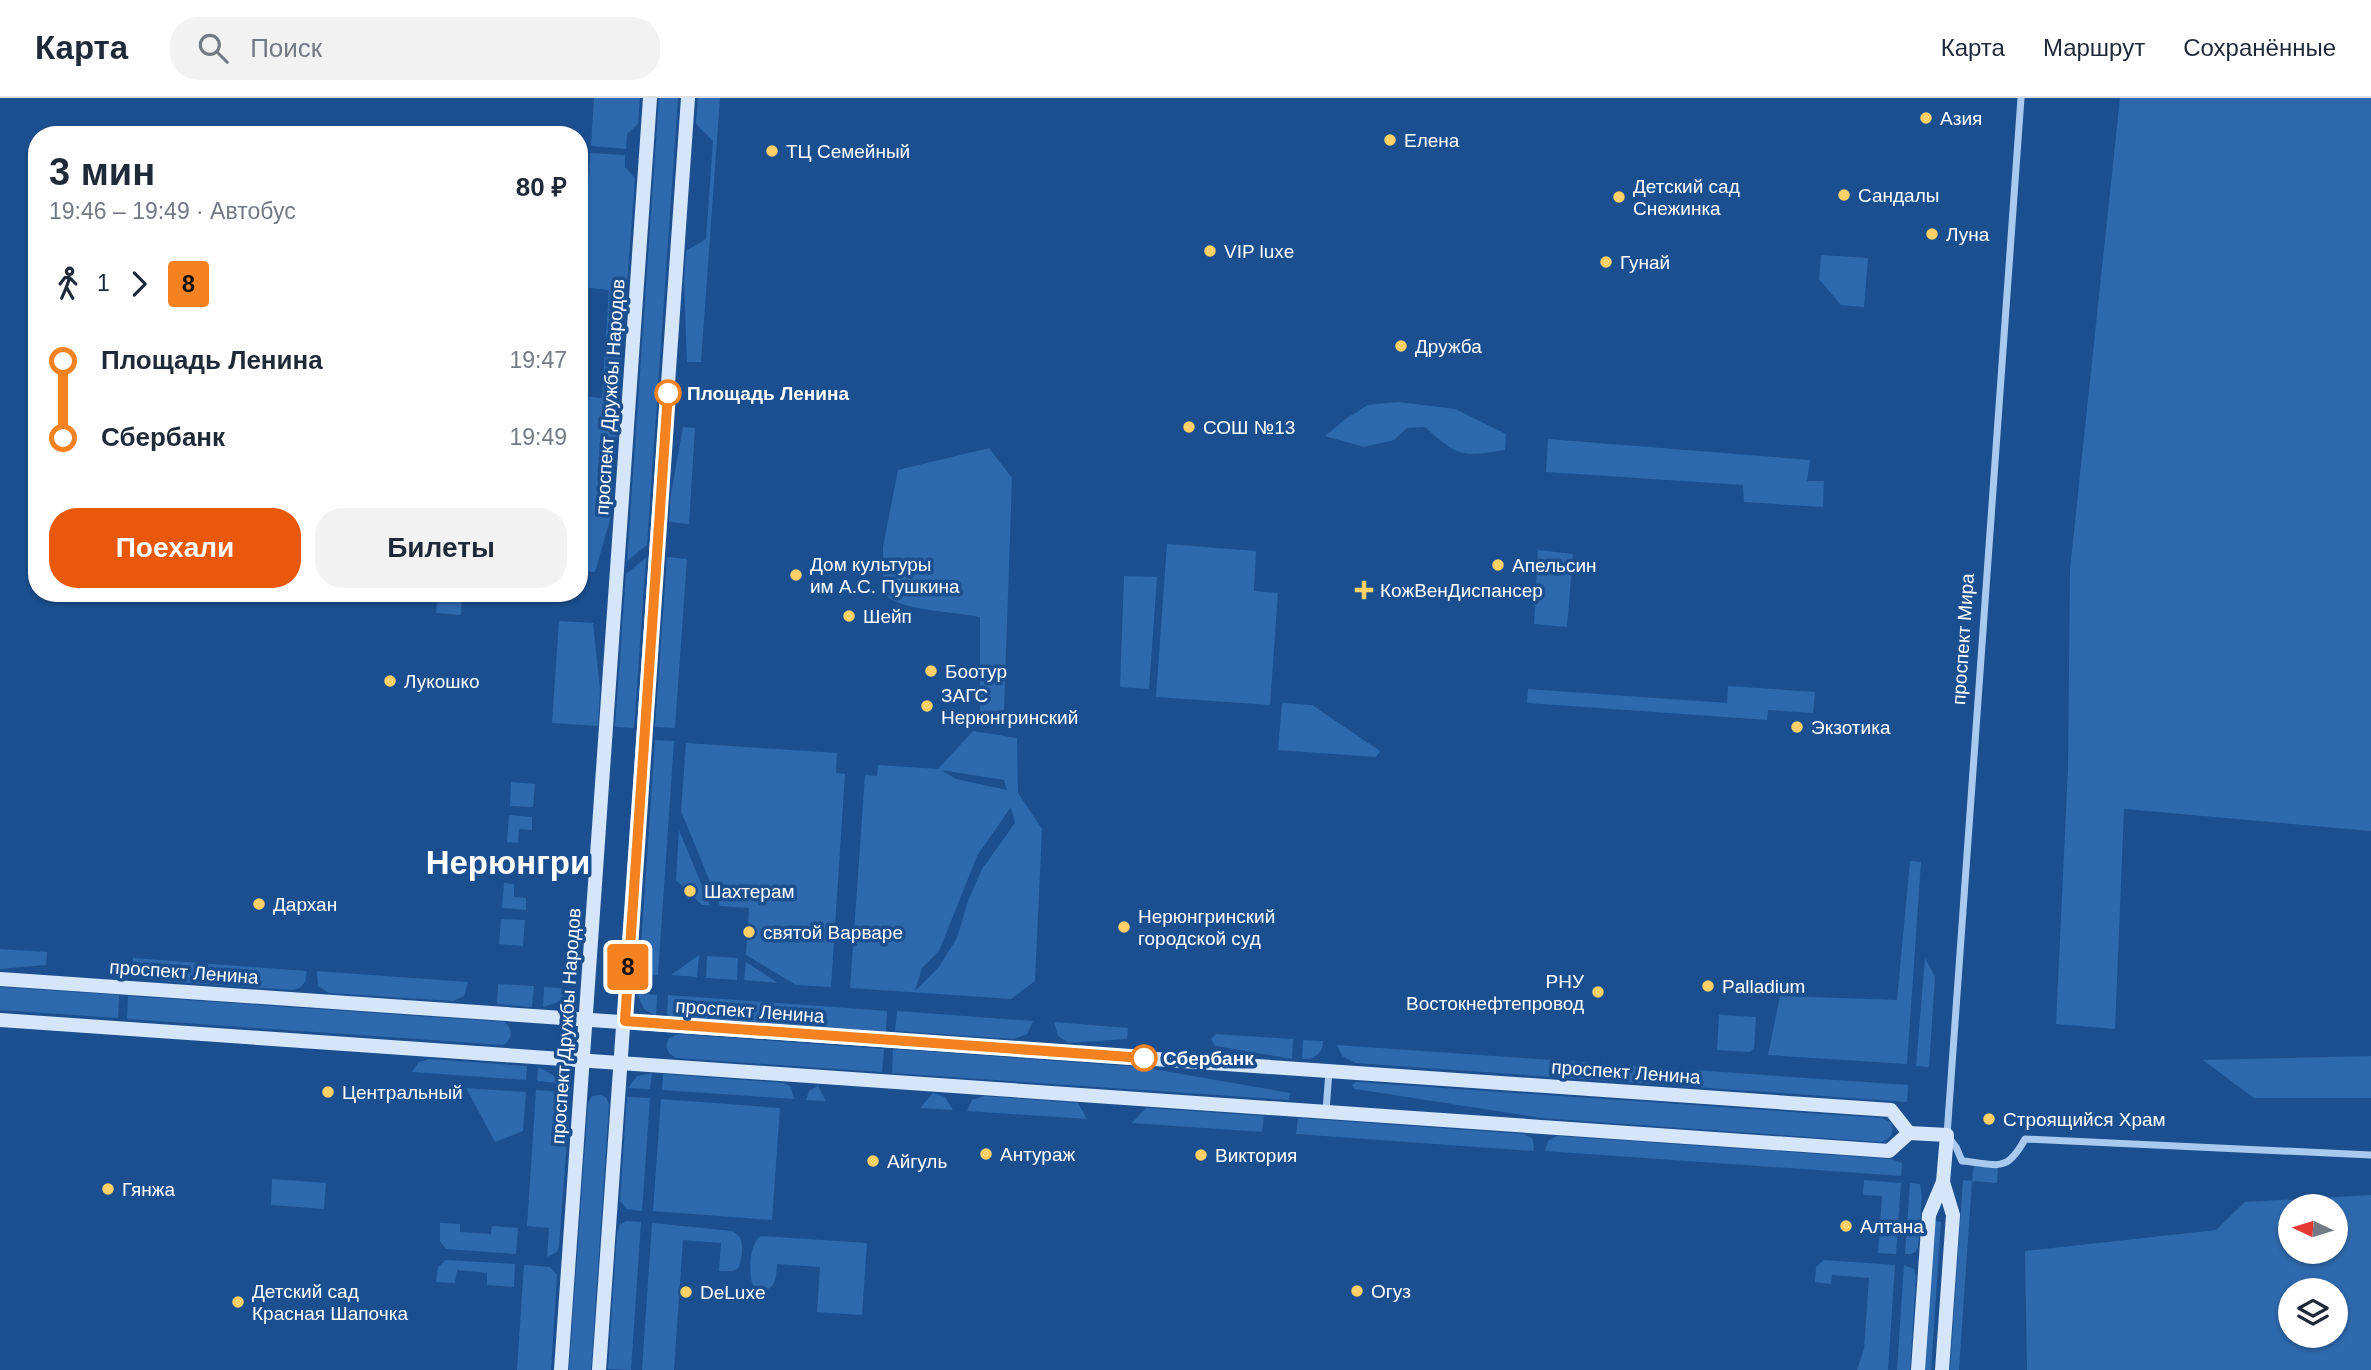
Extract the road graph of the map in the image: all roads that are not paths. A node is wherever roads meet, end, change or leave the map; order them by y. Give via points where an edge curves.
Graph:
1 (650, 98) edge
2 (688, 98) edge
3 (2021, 98) edge
4 (0, 979) edge
5 (586, 1018) junction
6 (0, 1020) edge
7 (625, 1021) junction
8 (583, 1060) junction
9 (621, 1062) junction
10 (1329, 1071) junction
11 (1326, 1111) junction
12 (1909, 1133) junction
13 (1947, 1135) junction
14 (2371, 1155) edge
15 (1942, 1182) junction
16 (561, 1370) edge
17 (600, 1370) edge
18 (1918, 1370) edge
19 (1942, 1370) edge

1 - 5 street, проспект Дружбы Народов
2 - 7 street
3 - 13 street, проспект Мира
4 - 5 street, проспект Ленина
5 - 7 street, проспект Ленина
5 - 8 street, проспект Дружбы Народов
6 - 8 street
7 - 9 street
7 - 10 street, проспект Ленина
8 - 9 street
8 - 16 street, проспект Дружбы Народов
9 - 11 street
9 - 17 street
10 - 11 street
10 - 12 street, проспект Ленина via 1891,1111
11 - 12 street via 1889,1151
12 - 13 street
13 - 14 street via 1962,1161 2004,1165 2015,1158 2025,1139
13 - 15 street, проспект Мира
15 - 18 street, проспект Мира via 1929,1215
15 - 19 street, проспект Мира via 1953,1215

